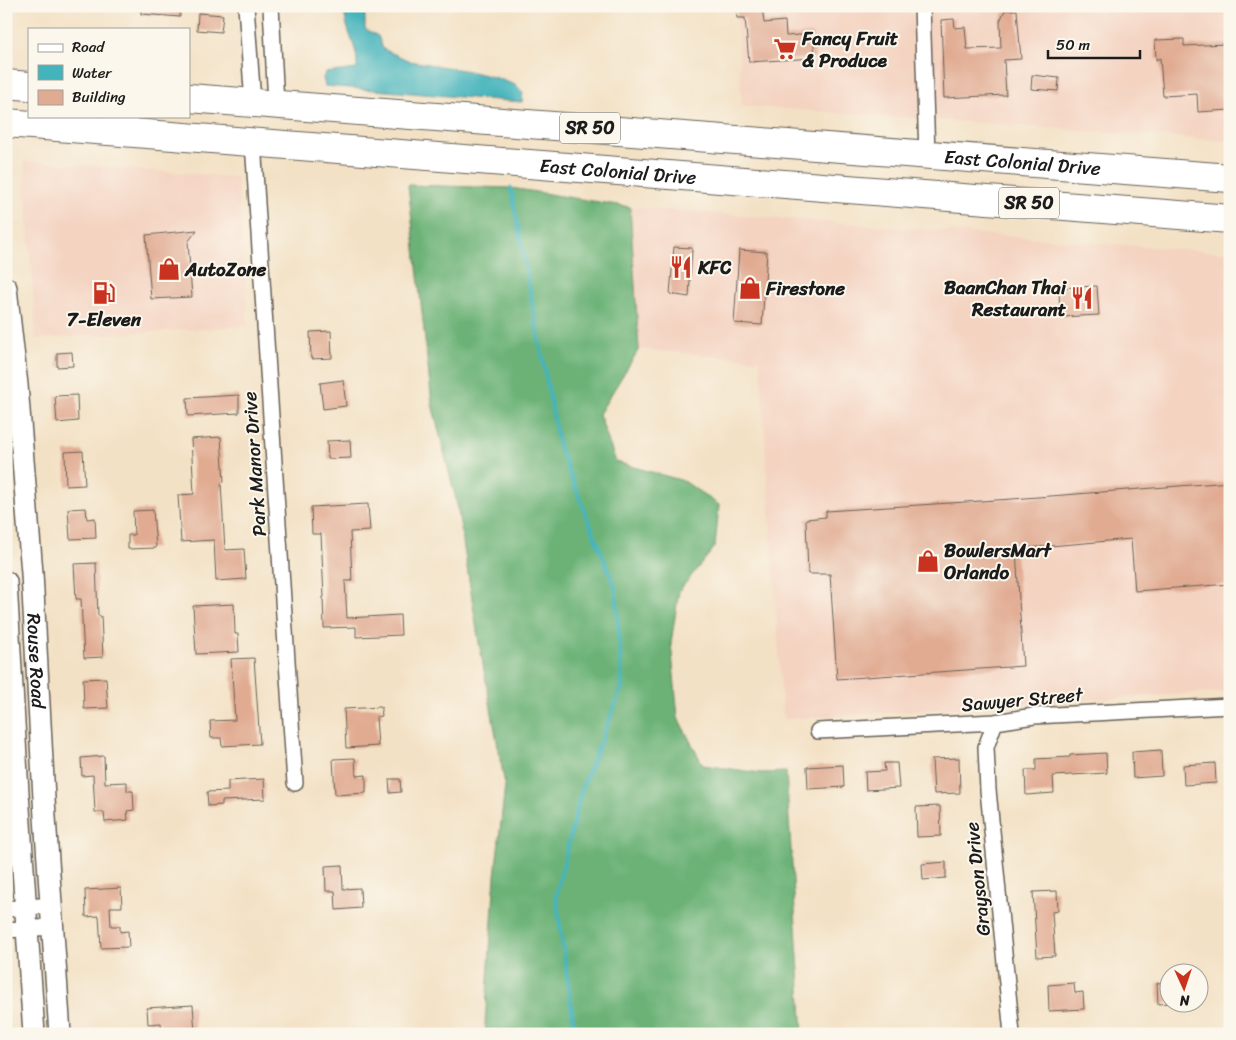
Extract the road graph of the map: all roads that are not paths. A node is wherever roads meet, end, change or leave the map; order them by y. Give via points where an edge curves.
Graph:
1 (246, 6) edge
2 (270, 6) edge
3 (922, 6) edge
4 (6, 84) edge
5 (28, 86) edge
6 (190, 98) edge
7 (264, 104) junction
8 (6, 123) edge
9 (581, 128) junction
10 (253, 142) junction
11 (927, 154) junction
12 (978, 158) junction
13 (520, 163) junction
14 (1230, 178) edge
15 (864, 189) junction
16 (922, 194) junction
17 (1230, 219) edge
18 (6, 288) edge
19 (6, 582) edge
20 (1230, 706) edge
21 (995, 722) junction
22 (818, 731) dead end
23 (295, 783) dead end
24 (51, 904) junction
25 (16, 908) edge
26 (52, 927) junction
27 (17, 929) edge
28 (34, 1034) edge
29 (60, 1034) edge
30 (1012, 1034) edge

1 - 7 street
2 - 7 street
3 - 11 street
4 - 5 highway
6 - 7 highway, East Colonial Drive / SR 50
7 - 9 highway, East Colonial Drive / SR 50
8 - 10 highway, East Colonial Drive / SR 50
9 - 11 highway, East Colonial Drive / SR 50
9 - 13 highway via 568,146 546,158
10 - 13 highway, East Colonial Drive / SR 50
10 - 23 street, Park Manor Drive
11 - 12 highway, East Colonial Drive / SR 50
11 - 15 highway via 910,174 890,185
12 - 14 highway, East Colonial Drive / SR 50
12 - 16 highway via 952,165 934,177
13 - 15 highway, East Colonial Drive / SR 50
15 - 16 highway, East Colonial Drive / SR 50
16 - 17 highway, East Colonial Drive / SR 50
18 - 24 street, Rouse Road via 32,573
19 - 25 street, Rouse Road via 18,793
20 - 21 street, Sawyer Street via 1034,716
21 - 22 street, Sawyer Street
21 - 30 street, Grayson Drive via 986,747 988,790
24 - 25 street
24 - 26 street, Rouse Road
25 - 27 street, Rouse Road
26 - 27 street
26 - 29 street, Rouse Road
27 - 28 street, Rouse Road

